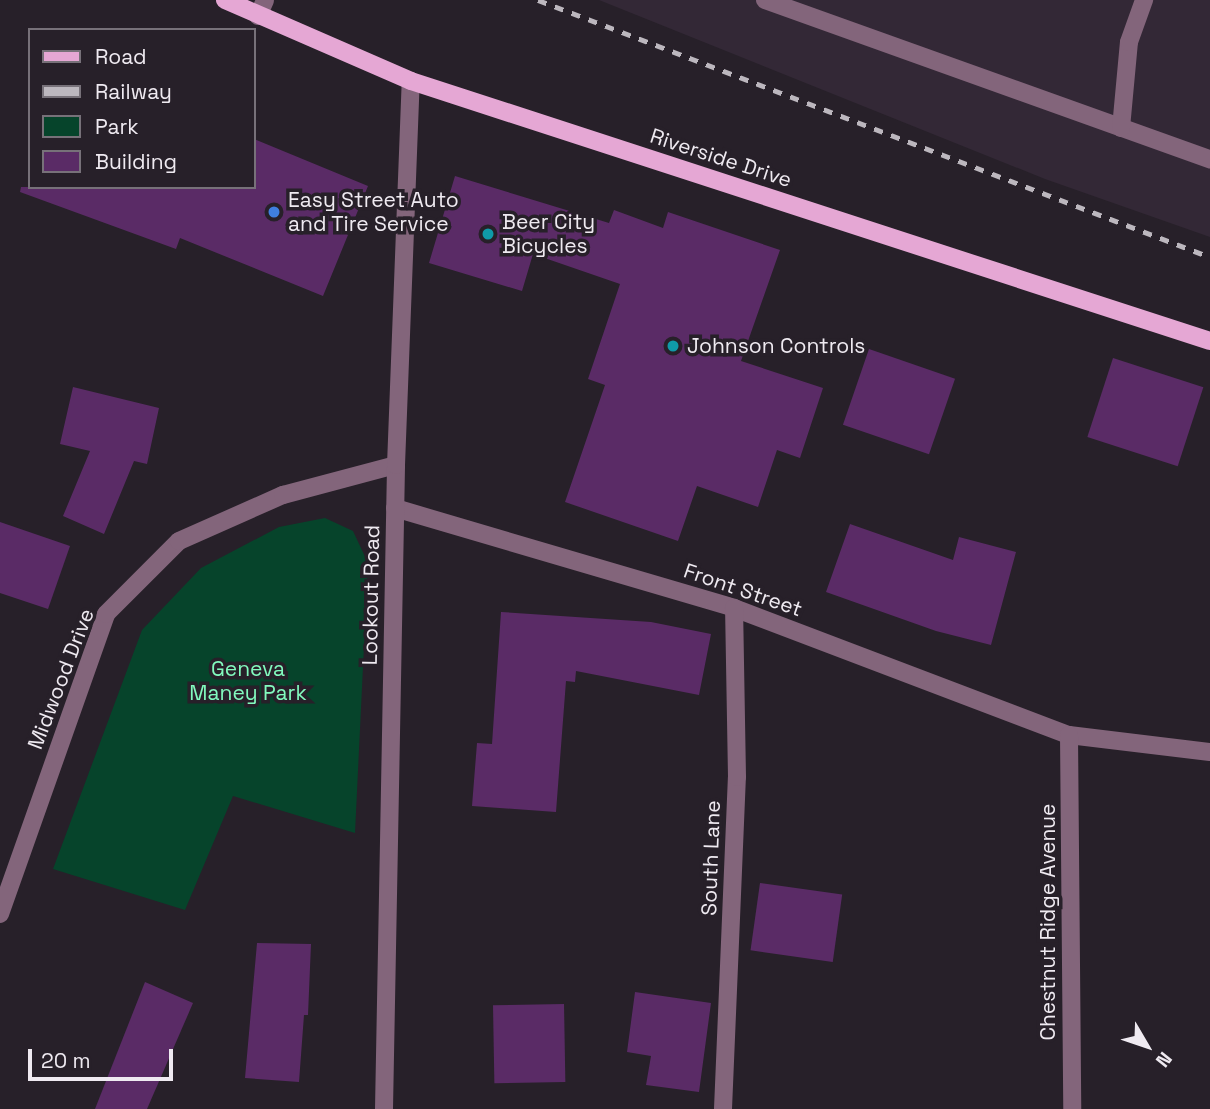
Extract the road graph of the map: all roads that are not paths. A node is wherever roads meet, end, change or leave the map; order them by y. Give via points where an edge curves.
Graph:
1 (225, 0) edge
2 (765, 0) edge
3 (1144, 0) edge
4 (262, 8) edge
5 (411, 81) junction
6 (1121, 128) junction
7 (1210, 159) edge
8 (1210, 341) edge
9 (396, 465) junction
10 (395, 508) junction
11 (734, 608) junction
12 (1069, 735) junction
13 (1210, 752) edge
14 (0, 914) edge
15 (384, 1109) edge
16 (723, 1109) edge
17 (1072, 1109) edge

1 - 4 main road, Riverside Drive
2 - 6 street
3 - 6 street via 1129,42
4 - 5 main road, Riverside Drive
5 - 8 main road, Riverside Drive
5 - 9 street, Lookout Road
6 - 7 street
9 - 10 street, Lookout Road
9 - 14 street, Midwood Drive via 283,495 179,541 106,614
10 - 11 street, Front Street
10 - 15 street, Lookout Road
11 - 12 street, Front Street
11 - 16 street, South Lane via 737,777
12 - 13 street, Front Street
12 - 17 street, Chestnut Ridge Avenue

